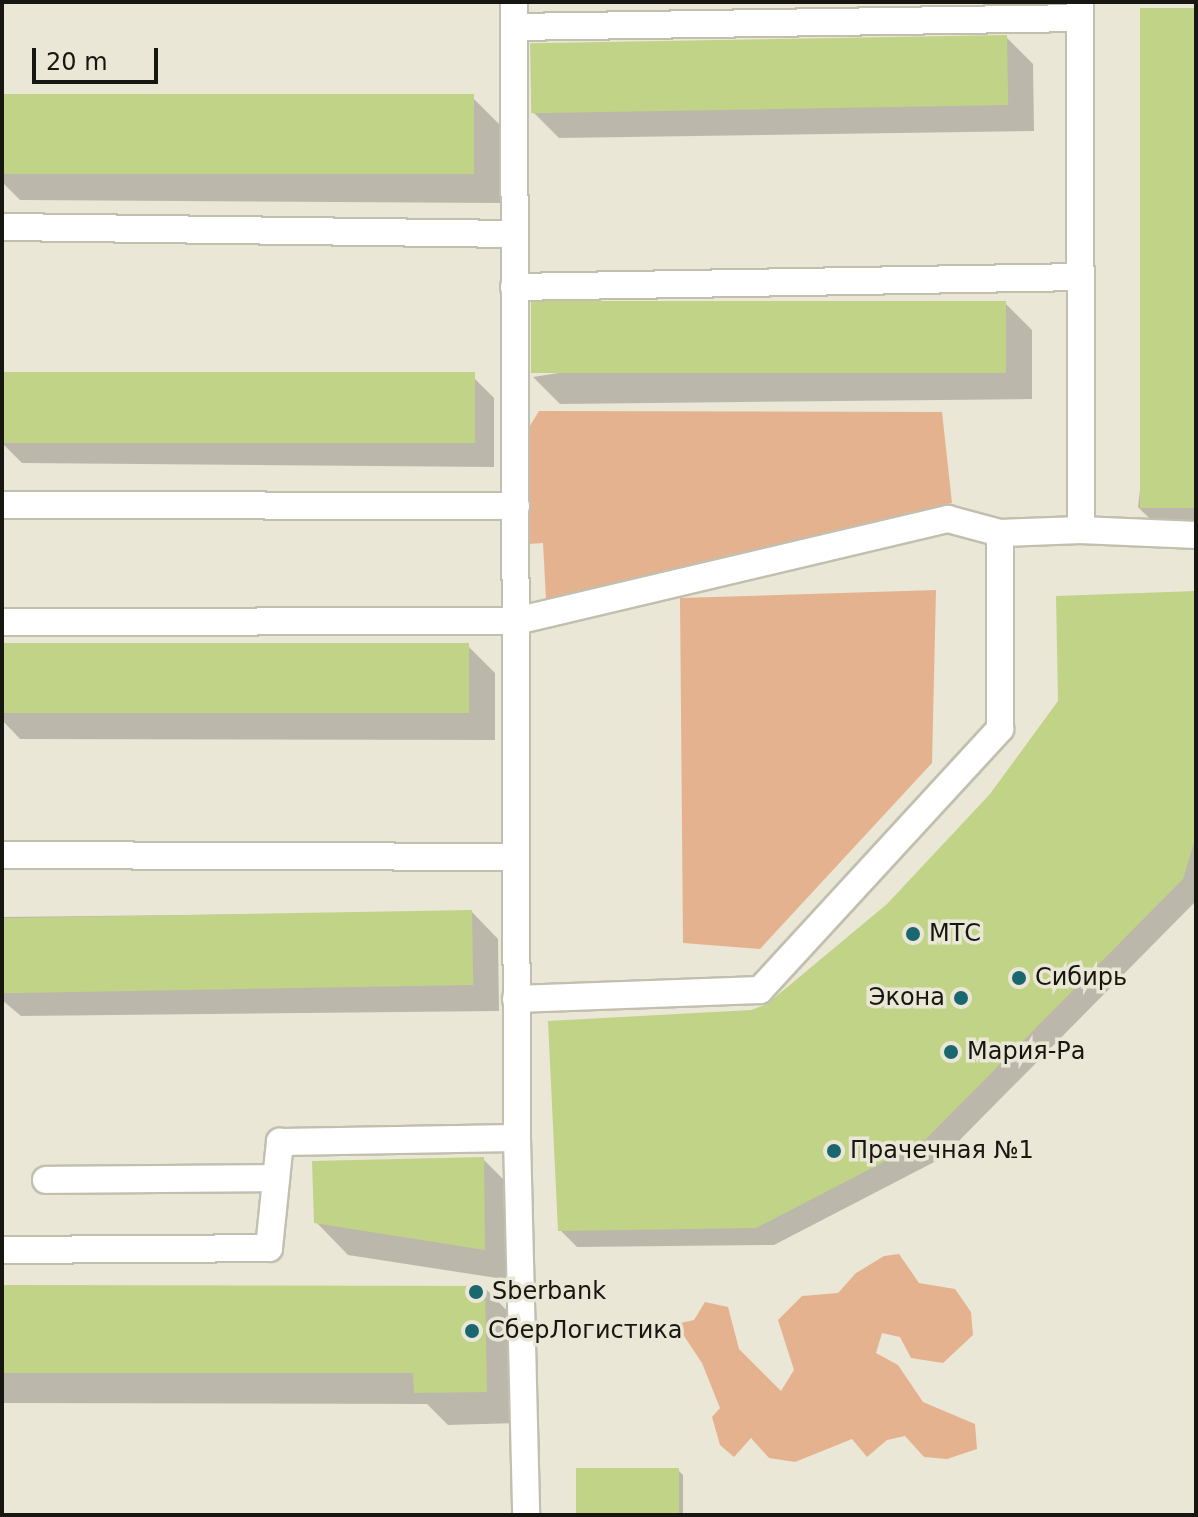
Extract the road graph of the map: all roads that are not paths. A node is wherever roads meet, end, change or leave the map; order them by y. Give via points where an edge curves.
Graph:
1 (1080, 10) edge
2 (514, 15) edge
3 (6, 227) dead end
4 (514, 234) junction
5 (1080, 277) junction
6 (514, 287) junction
7 (2, 505) edge
8 (516, 506) junction
9 (1081, 530) junction
10 (1000, 533) junction
11 (1196, 535) edge
12 (516, 621) junction
13 (2, 622) edge
14 (2, 855) edge
15 (516, 857) junction
16 (516, 999) junction
17 (517, 1138) junction
18 (276, 1178) junction
19 (46, 1180) dead end
20 (2, 1250) edge
21 (526, 1515) edge

1 - 2 lane
1 - 5 lane
2 - 4 lane
3 - 4 lane
4 - 6 lane
5 - 6 lane
5 - 9 lane
6 - 8 lane
7 - 8 lane
8 - 12 lane
9 - 10 lane
9 - 11 lane
10 - 12 lane via 948,519
10 - 16 lane via 1000,729 760,990
12 - 13 lane
12 - 15 lane
14 - 15 lane
15 - 16 lane
16 - 17 lane
17 - 18 lane via 280,1142
17 - 21 lane
18 - 19 lane
18 - 20 lane via 269,1248

